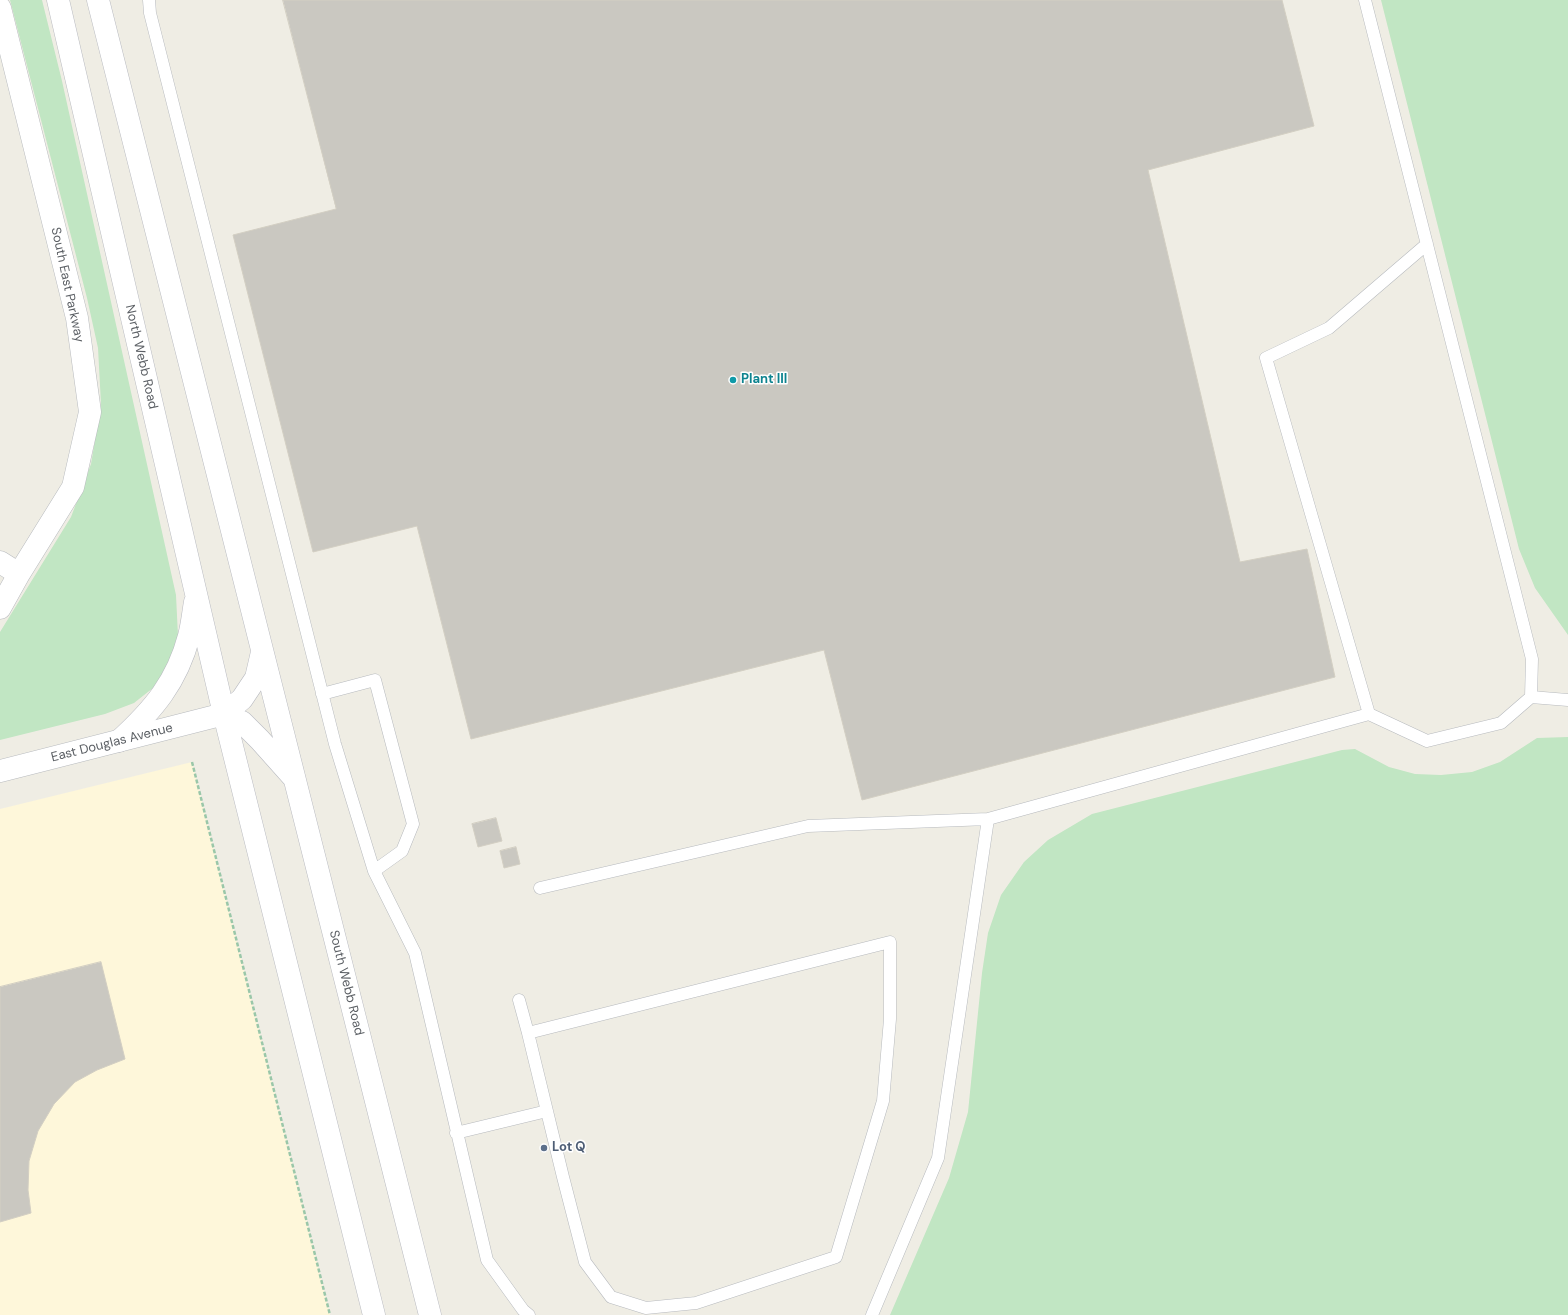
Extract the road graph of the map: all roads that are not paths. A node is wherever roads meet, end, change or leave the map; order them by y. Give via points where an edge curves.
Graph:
1 (58, 0) edge
2 (98, 0) edge
3 (149, 0) edge
4 (1365, 0) edge
5 (0, 8) edge
6 (6, 52) edge
7 (1426, 244) junction
8 (0, 562) edge
9 (19, 574) junction
10 (196, 593) junction
11 (0, 608) edge
12 (262, 651) junction
13 (322, 694) junction
14 (1531, 697) junction
15 (1568, 700) edge
16 (224, 714) junction
17 (1369, 714) junction
18 (119, 741) junction
19 (0, 771) edge
20 (295, 780) junction
21 (988, 820) junction
22 (374, 871) junction
23 (540, 888) dead end
24 (519, 1000) dead end
25 (528, 1033) junction
26 (547, 1110) junction
27 (456, 1133) junction
28 (697, 1309) edge
29 (374, 1315) edge
30 (430, 1315) edge
31 (529, 1315) edge
32 (872, 1315) edge

1 - 10 main road, North Webb Road
2 - 12 main road
3 - 13 lane via 150,13
4 - 7 lane
5 - 6 main road, South East Parkway
6 - 9 main road, South East Parkway via 77,318 90,412 73,487
7 - 14 lane via 1532,659
7 - 17 lane via 1329,328 1266,358
8 - 9 main road
9 - 11 main road, South East Parkway
10 - 16 main road, North Webb Road
10 - 18 main road via 189,636 179,665 164,694 144,718
12 - 16 main road via 256,678 242,699
12 - 20 main road, South Webb Road
13 - 22 lane
13 - 22 lane via 375,680 413,824 402,851
14 - 15 lane
14 - 17 lane via 1501,723 1427,741
16 - 18 main road, East Douglas Avenue
16 - 20 main road via 242,722
16 - 29 main road
17 - 21 lane
18 - 19 main road, East Douglas Avenue
20 - 30 main road, South Webb Road
21 - 23 lane via 808,826
21 - 32 lane via 938,1158
22 - 27 lane via 415,953
24 - 25 lane
25 - 26 lane
25 - 28 lane via 890,942 890,1019 884,1101 836,1257
26 - 27 lane
26 - 28 lane via 585,1262 611,1297 646,1308
27 - 31 lane via 487,1260

